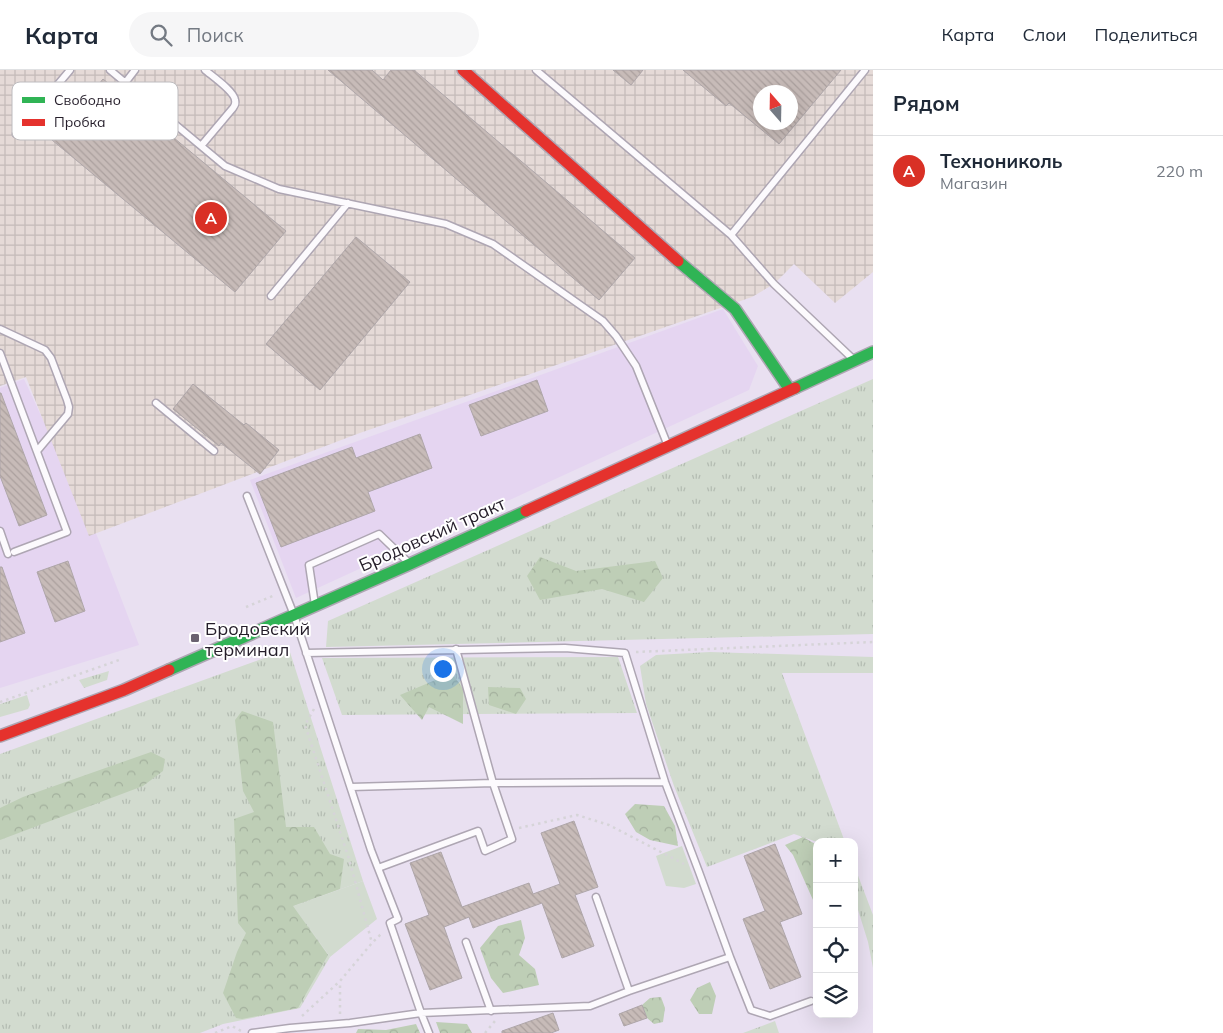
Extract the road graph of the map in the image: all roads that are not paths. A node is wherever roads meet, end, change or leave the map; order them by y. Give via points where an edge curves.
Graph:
1 (70, 70) edge
2 (110, 70) edge
3 (135, 70) edge
4 (204, 70) edge
5 (463, 70) edge
6 (536, 70) edge
7 (865, 70) edge
8 (60, 82) edge
9 (124, 82) edge
10 (126, 82) edge
11 (178, 127) edge
12 (201, 146) junction
13 (348, 203) junction
14 (731, 235) junction
15 (271, 296) dead end
16 (0, 329) edge
17 (873, 352) edge
18 (0, 353) edge
19 (855, 361) junction
20 (8, 375) junction
21 (0, 378) edge
22 (790, 390) junction
23 (156, 404) dead end
24 (668, 447) junction
25 (214, 451) dead end
26 (37, 452) junction
27 (247, 496) dead end
28 (0, 531) edge
29 (410, 564) junction
30 (315, 606) junction
31 (294, 615) junction
32 (456, 650) junction
33 (306, 653) junction
34 (0, 736) edge
35 (665, 782) junction
36 (493, 783) junction
37 (351, 787) junction
38 (378, 868) junction
39 (596, 897) dead end
40 (466, 942) dead end
41 (730, 958) junction
42 (630, 991) junction
43 (811, 1001) dead end
44 (491, 1011) junction
45 (421, 1013) junction
46 (252, 1033) edge
47 (429, 1033) edge

1 - 8 lane
2 - 9 lane
3 - 10 lane
4 - 12 lane via 231,92 236,102
5 - 22 street via 735,309
6 - 14 lane
7 - 14 lane
11 - 12 lane
12 - 13 lane via 225,166 279,189
13 - 15 lane
13 - 24 lane via 446,224 493,244 603,321 636,366
14 - 19 lane via 774,284
16 - 26 lane via 45,350 67,400 68,414
17 - 19 street, Бродовский тракт
18 - 20 lane
19 - 22 street, Бродовский тракт
20 - 21 lane
20 - 26 lane
22 - 24 street, Бродовский тракт
23 - 25 lane
24 - 29 street, Бродовский тракт
26 - 28 lane via 67,532 11,553
27 - 31 lane
29 - 30 street, Бродовский тракт
29 - 30 lane via 378,534 308,565
30 - 31 street, Бродовский тракт
31 - 33 lane
31 - 34 street, Бродовский тракт via 124,690
32 - 33 lane
32 - 35 lane via 565,648 625,653
32 - 36 lane
33 - 37 lane
35 - 36 lane
35 - 41 lane
36 - 37 lane
36 - 38 lane via 512,840 485,851 478,831
37 - 38 lane
38 - 45 lane via 398,919 390,923
39 - 42 lane
40 - 44 lane
41 - 42 lane
41 - 43 lane via 751,1010 770,1016
42 - 44 lane via 590,1006
44 - 45 lane
45 - 46 lane
45 - 47 lane

